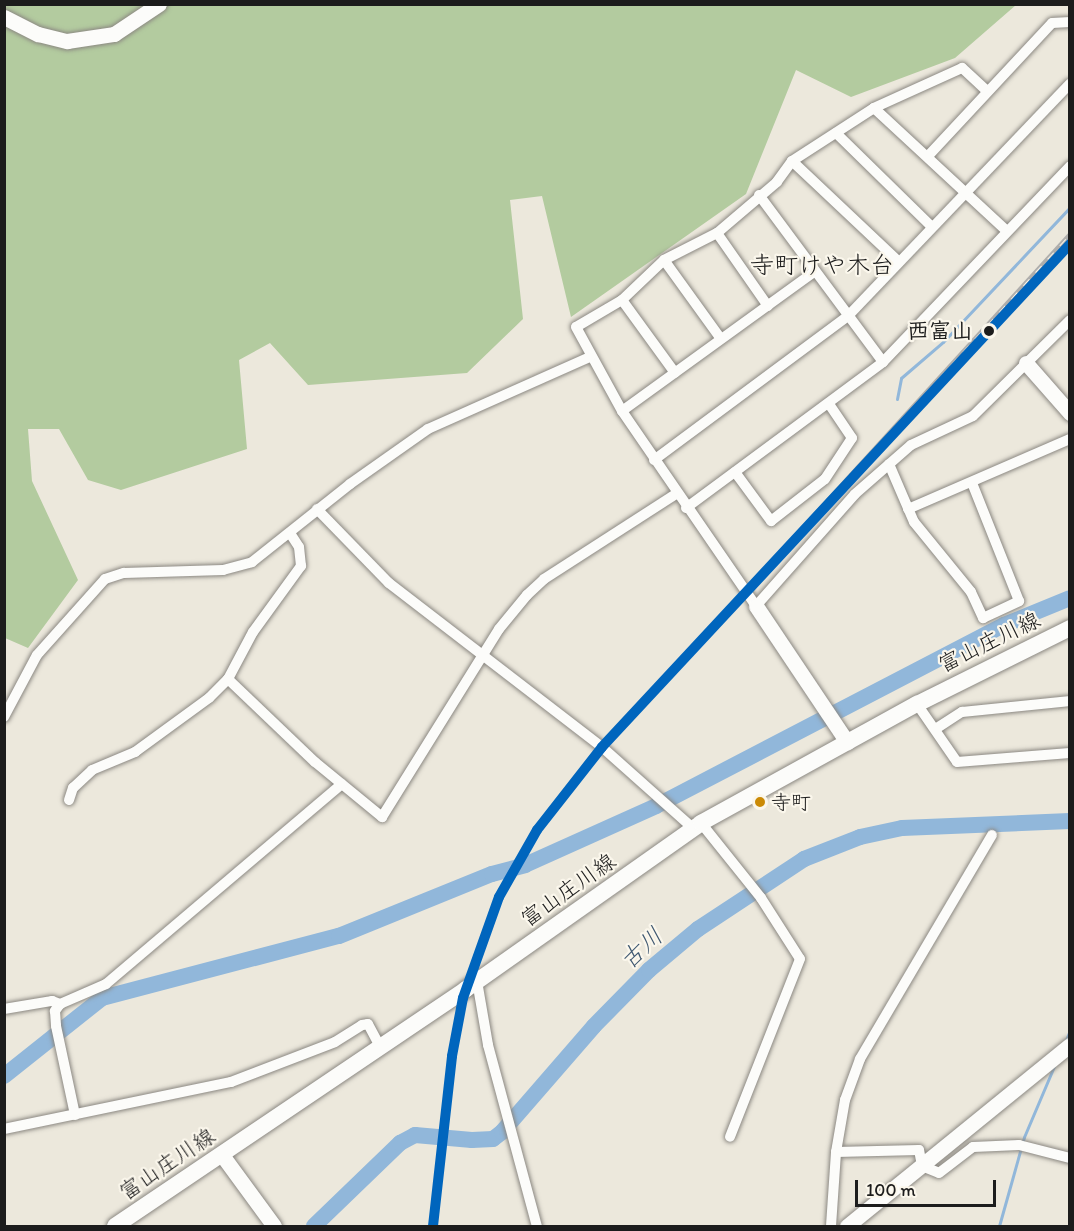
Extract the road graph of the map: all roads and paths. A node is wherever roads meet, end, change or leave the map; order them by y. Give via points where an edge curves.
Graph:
1 (159, 4) edge
2 (4, 16) edge
3 (1070, 22) edge
4 (1070, 84) edge
5 (987, 92) junction
6 (874, 108) junction
7 (836, 133) junction
8 (928, 156) junction
9 (792, 161) junction
10 (1070, 166) edge
11 (966, 193) junction
12 (759, 195) junction
13 (932, 227) junction
14 (1007, 231) junction
15 (717, 233) junction
16 (664, 260) junction
17 (899, 262) junction
18 (814, 272) junction
19 (622, 300) junction
20 (768, 306) junction
21 (848, 316) junction
22 (1070, 320) edge
23 (722, 339) junction
24 (590, 357) junction
25 (883, 362) junction
26 (1026, 363) junction
27 (675, 373) junction
28 (828, 404) junction
29 (622, 411) junction
30 (1070, 413) edge
31 (1070, 439) edge
32 (654, 460) junction
33 (889, 464) junction
34 (735, 472) junction
35 (972, 483) junction
36 (676, 494) junction
37 (686, 508) junction
38 (908, 508) junction
39 (317, 509) junction
40 (290, 533) junction
41 (756, 606) junction
42 (1070, 628) edge
43 (484, 654) junction
44 (228, 679) junction
45 (1070, 701) edge
46 (917, 704) junction
47 (4, 717) edge
48 (937, 728) junction
49 (847, 742) junction
50 (1070, 753) edge
51 (342, 784) junction
52 (69, 800) dead end
53 (698, 826) junction
54 (992, 835) dead end
55 (477, 981) junction
56 (60, 1004) junction
57 (4, 1009) edge
58 (1070, 1045) edge
59 (380, 1047) junction
60 (75, 1115) junction
61 (4, 1129) edge
62 (730, 1137) dead end
63 (836, 1152) junction
64 (222, 1155) junction
65 (1070, 1158) edge
66 (922, 1166) junction
67 (115, 1227) edge
68 (274, 1227) edge
69 (537, 1227) edge
70 (831, 1227) edge
71 (847, 1227) edge

1 - 2 street via 114,34 67,41 38,34
3 - 5 street via 1052,23
4 - 11 street
5 - 6 street via 962,69
5 - 8 street
6 - 7 street
6 - 8 street
7 - 9 street
7 - 13 street
8 - 11 street
9 - 12 street via 777,182
9 - 17 street
10 - 14 street
11 - 13 street
11 - 14 street
12 - 15 street
12 - 18 street
13 - 17 street
14 - 25 street
15 - 16 street
15 - 20 street
16 - 19 street
16 - 23 street
17 - 21 street
18 - 20 street
18 - 21 street
19 - 24 street via 576,327
19 - 27 street
20 - 23 street
21 - 25 street
21 - 32 street
22 - 26 street
23 - 27 street
24 - 29 street
24 - 39 street via 428,429
25 - 28 street
26 - 30 street
26 - 33 street via 972,416 911,445
27 - 29 street
28 - 34 street
28 - 34 street via 852,438 825,479 771,521
29 - 32 street
31 - 35 street
32 - 36 street
33 - 38 street
33 - 41 street via 847,503
34 - 37 street
35 - 38 street
35 - 38 street via 1019,601 983,618 971,592 914,522
36 - 37 street
36 - 43 street via 544,579 499,629
37 - 41 street
39 - 40 street
39 - 43 street via 389,583
40 - 44 street via 299,547 300,566 253,632
40 - 47 street via 238,567 124,573 105,579 37,655
41 - 49 street
42 - 46 main road, 富山庄川線
43 - 51 street via 382,817
43 - 53 street
44 - 51 street
44 - 52 street via 209,698 140,749 92,770 74,788
45 - 48 street via 962,712
46 - 48 street
46 - 49 main road, 富山庄川線
48 - 50 street via 957,762
49 - 53 main road, 富山庄川線
51 - 56 street via 106,984
53 - 55 main road, 富山庄川線
53 - 62 street via 761,898 800,959
54 - 63 street via 860,1059 845,1101
55 - 59 main road, 富山庄川線
55 - 69 street via 505,1110
56 - 57 street via 52,1001
56 - 60 street via 55,1011 56,1026
58 - 66 street
59 - 60 street via 368,1024 362,1025 335,1041 231,1082
59 - 64 main road, 富山庄川線
60 - 61 street
63 - 66 street via 919,1150
63 - 70 street
64 - 67 main road, 富山庄川線
64 - 68 street
65 - 66 street via 1031,1146 973,1147 939,1173
66 - 71 street

